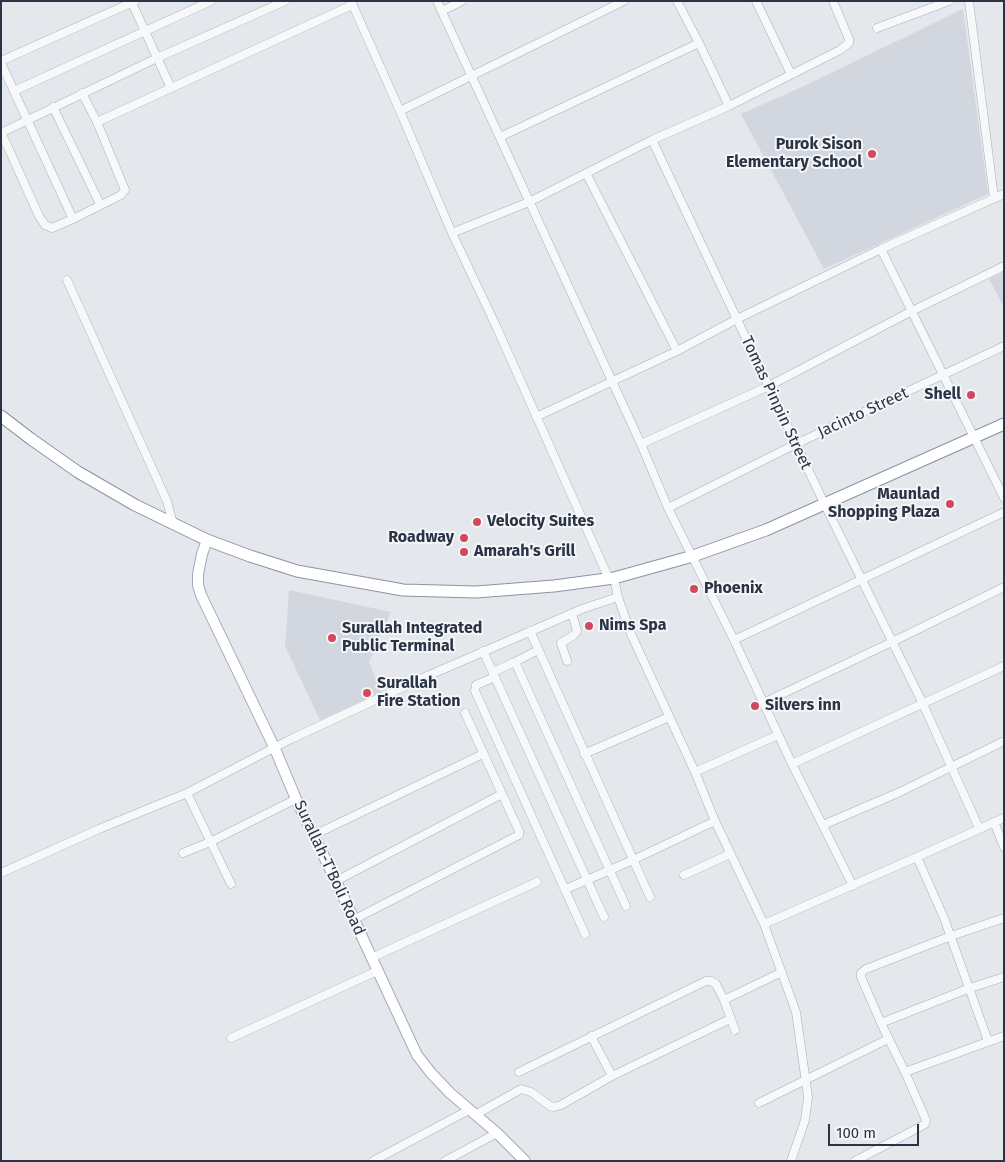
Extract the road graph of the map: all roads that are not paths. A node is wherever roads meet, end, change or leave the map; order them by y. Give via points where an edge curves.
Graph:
1 (211, 1) edge
2 (284, 1) edge
3 (437, 1) edge
4 (462, 1) edge
5 (624, 1) edge
6 (677, 1) edge
7 (756, 1) edge
8 (833, 1) edge
9 (950, 1) edge
10 (969, 1) edge
11 (133, 2) edge
12 (352, 3) edge
13 (442, 11) junction
14 (877, 28) dead end
15 (144, 32) junction
16 (699, 43) junction
17 (157, 58) junction
18 (1, 62) edge
19 (791, 74) junction
20 (472, 75) junction
21 (170, 88) junction
22 (14, 91) junction
23 (82, 93) junction
24 (729, 106) junction
25 (53, 107) junction
26 (400, 111) junction
27 (28, 119) junction
28 (97, 122) junction
29 (1, 133) edge
30 (500, 137) junction
31 (652, 140) junction
32 (586, 173) junction
33 (1004, 194) edge
34 (994, 198) junction
35 (529, 202) junction
36 (100, 204) junction
37 (73, 219) junction
38 (452, 233) junction
39 (881, 249) junction
40 (1004, 266) edge
41 (67, 280) dead end
42 (910, 312) junction
43 (737, 319) junction
44 (1004, 346) edge
45 (677, 352) junction
46 (943, 375) junction
47 (613, 382) junction
48 (769, 386) junction
49 (1, 416) edge
50 (536, 416) junction
51 (1004, 424) edge
52 (974, 438) junction
53 (641, 444) junction
54 (796, 444) junction
55 (1004, 498) edge
56 (824, 503) junction
57 (668, 508) junction
58 (1004, 512) edge
59 (173, 524) junction
60 (207, 540) junction
61 (693, 556) junction
62 (611, 578) junction
63 (862, 579) junction
64 (1004, 587) edge
65 (618, 597) junction
66 (572, 613) junction
67 (530, 631) junction
68 (734, 640) junction
69 (892, 642) junction
70 (538, 650) junction
71 (483, 651) junction
72 (567, 661) dead end
73 (515, 662) junction
74 (1004, 666) edge
75 (494, 675) junction
76 (763, 703) junction
77 (923, 704) junction
78 (465, 713) dead end
79 (669, 716) junction
80 (778, 735) junction
81 (1004, 741) edge
82 (275, 748) junction
83 (483, 754) junction
84 (584, 754) junction
85 (792, 764) junction
86 (951, 767) junction
87 (695, 772) junction
88 (187, 793) junction
89 (502, 794) junction
90 (296, 799) junction
91 (1004, 818) edge
92 (715, 821) junction
93 (994, 822) junction
94 (823, 825) junction
95 (980, 828) junction
96 (314, 835) junction
97 (210, 842) junction
98 (1004, 847) edge
99 (183, 854) dead end
100 (730, 854) junction
101 (917, 857) junction
102 (633, 860) junction
103 (610, 871) junction
104 (1, 873) edge
105 (684, 875) dead end
106 (588, 880) junction
107 (336, 881) junction
108 (537, 882) dead end
109 (231, 884) dead end
110 (853, 886) junction
111 (566, 889) junction
112 (650, 897) dead end
113 (626, 906) dead end
114 (604, 917) dead end
115 (1004, 918) edge
116 (353, 920) junction
117 (764, 924) junction
118 (585, 934) dead end
119 (951, 936) junction
120 (371, 958) junction
121 (377, 971) junction
122 (782, 972) junction
123 (1004, 977) edge
124 (970, 988) junction
125 (724, 1000) junction
126 (730, 1019) junction
127 (881, 1023) junction
128 (735, 1030) dead end
129 (591, 1036) junction
130 (1004, 1036) edge
131 (231, 1038) dead end
132 (888, 1039) junction
133 (988, 1041) junction
134 (519, 1072) dead end
135 (905, 1072) junction
136 (612, 1076) junction
137 (806, 1079) junction
138 (759, 1103) dead end
139 (472, 1112) junction
140 (497, 1134) junction
141 (373, 1161) edge
142 (445, 1161) edge
143 (525, 1161) edge
144 (791, 1161) edge
145 (855, 1161) edge

1 - 15 street
2 - 17 street
3 - 13 street
4 - 13 street
5 - 20 street
6 - 16 street
7 - 19 street
8 - 19 street via 849,43
9 - 14 street
10 - 34 street
11 - 15 street
11 - 18 street
12 - 21 street
12 - 26 street
13 - 20 street
15 - 17 street
15 - 22 street
16 - 24 street
16 - 30 street
17 - 21 street
17 - 23 street
18 - 22 street
19 - 24 street
20 - 26 street
20 - 30 street
21 - 28 street
22 - 27 street
23 - 25 street
23 - 28 street
24 - 31 street
25 - 27 street
25 - 36 street
26 - 38 street
27 - 29 street
27 - 37 street
28 - 36 street via 126,190
29 - 37 street via 45,225 52,228
30 - 35 street
31 - 32 street
31 - 43 street, Tomas Pinpin Street
32 - 35 street
32 - 45 street
33 - 34 street
34 - 39 street
35 - 38 street
35 - 47 street
36 - 37 street
38 - 50 street
39 - 42 street
39 - 43 street
40 - 42 street
41 - 59 street via 167,501
42 - 46 street
42 - 48 street
43 - 45 street
43 - 48 street, Tomas Pinpin Street
44 - 46 street, Jacinto Street
45 - 47 street
46 - 52 street
46 - 54 street, Jacinto Street
47 - 50 street
47 - 53 street
48 - 53 street
48 - 54 street, Tomas Pinpin Street
49 - 59 highway via 78,472
50 - 62 street
51 - 52 highway
52 - 55 street
52 - 56 highway
53 - 57 street
54 - 56 street, Tomas Pinpin Street
54 - 57 street, Jacinto Street
56 - 61 highway via 734,543
56 - 63 street, Tomas Pinpin Street
57 - 61 street
58 - 63 street
59 - 60 highway
60 - 62 highway via 297,571 404,590 476,592
60 - 82 main road, Surallah-T'Boli Road via 198,574 201,596
61 - 62 highway
61 - 68 street
62 - 65 street
63 - 68 street
63 - 69 street, Tomas Pinpin Street
64 - 69 street
65 - 66 street
65 - 79 street via 631,634
66 - 67 street
66 - 72 street via 577,631 561,643
67 - 70 street
67 - 71 street
68 - 76 street
69 - 76 street
69 - 77 street, Tomas Pinpin Street
70 - 73 street
70 - 84 street
71 - 75 street
71 - 82 street
73 - 75 street
73 - 103 street
74 - 77 street
75 - 106 street
75 - 111 street via 476,686 475,691
76 - 80 street
77 - 85 street
77 - 86 street, Tomas Pinpin Street
78 - 83 street
79 - 84 street
79 - 87 street
80 - 85 street
80 - 87 street
81 - 86 street
82 - 88 street
82 - 90 main road, Surallah-T'Boli Road
83 - 89 street
83 - 96 street
84 - 102 street
85 - 94 street
86 - 94 street
86 - 95 street, Tomas Pinpin Street
87 - 92 street
88 - 97 street
88 - 104 street
89 - 107 street
89 - 116 street via 519,831 518,836
90 - 96 main road, Surallah-T'Boli Road
90 - 97 street
91 - 93 street
92 - 100 street
92 - 102 street
93 - 95 street
93 - 98 street
94 - 110 street
95 - 101 street
96 - 107 main road, Surallah-T'Boli Road
97 - 99 street
97 - 109 street
100 - 105 street
100 - 117 street
101 - 110 street
101 - 119 street
102 - 103 street
102 - 112 street
103 - 106 street
103 - 113 street
106 - 111 street
106 - 114 street
107 - 116 main road, Surallah-T'Boli Road
108 - 120 street
110 - 117 street
111 - 118 street
115 - 119 street
116 - 120 main road, Surallah-T'Boli Road
117 - 122 street
119 - 124 street
119 - 127 street via 861,973
120 - 121 main road, Surallah-T'Boli Road
121 - 131 street
121 - 139 main road, Surallah-T'Boli Road via 417,1055
122 - 125 street
122 - 137 street via 796,1012
123 - 124 street
124 - 127 street
124 - 133 street
125 - 126 street
125 - 129 street via 716,984 706,981
126 - 128 street
126 - 136 street
127 - 132 street
129 - 134 street
129 - 136 street
130 - 133 street
132 - 135 street
132 - 137 street
133 - 135 street
135 - 145 street via 926,1118 925,1124
136 - 139 street via 557,1106 550,1106 531,1092 521,1090
137 - 138 street
137 - 144 street via 806,1113
139 - 140 main road, Surallah-T'Boli Road
139 - 141 street
140 - 142 street
140 - 143 main road, Surallah-T'Boli Road

